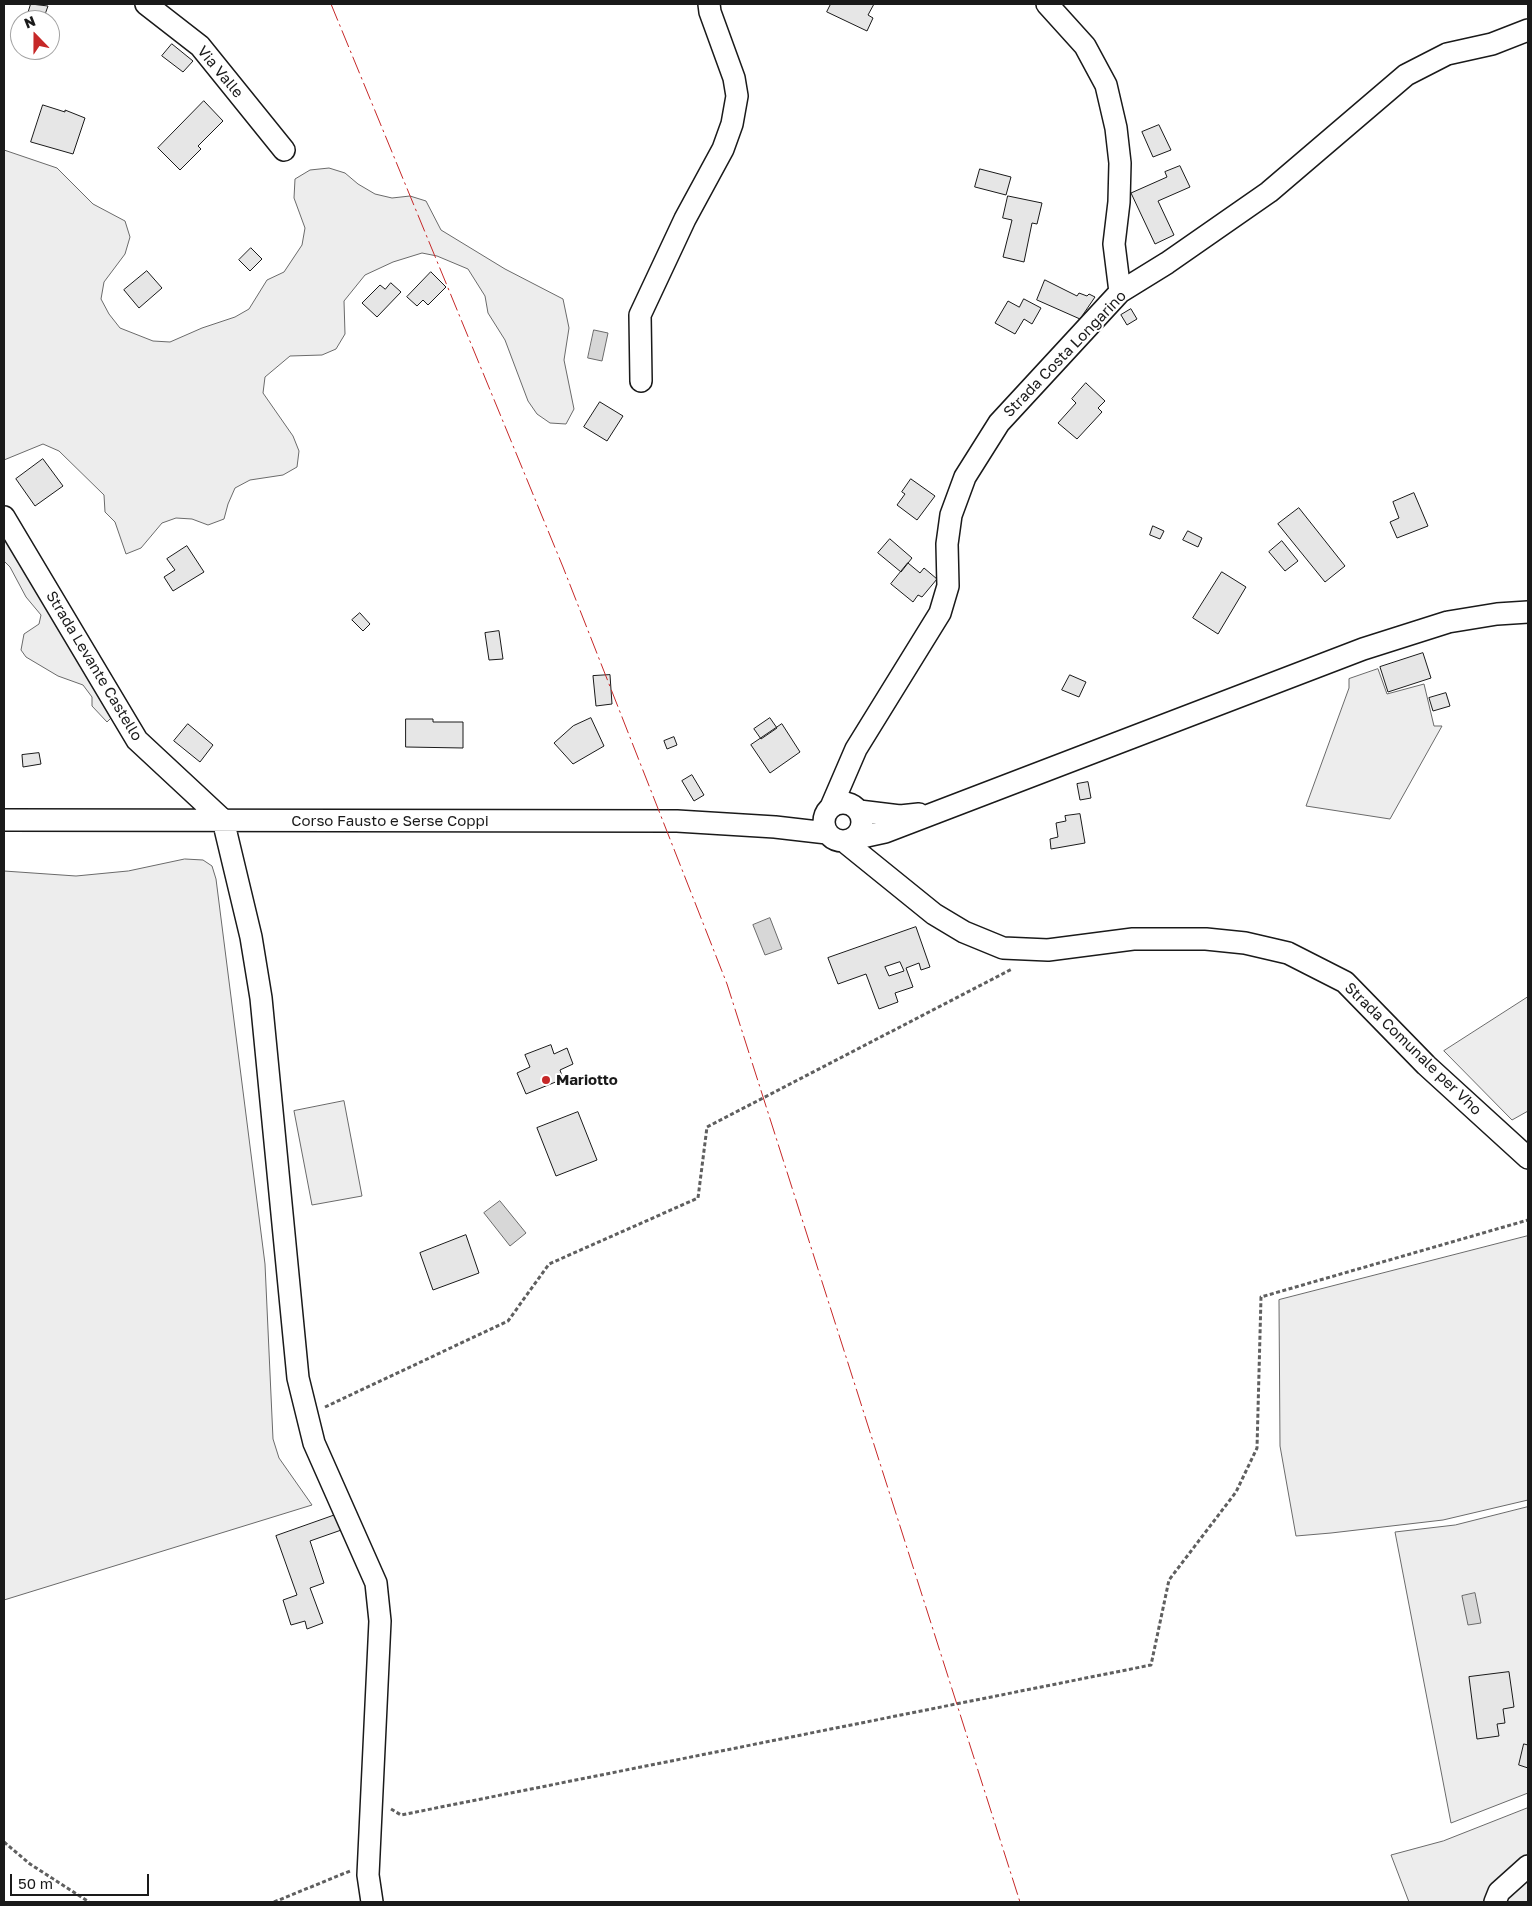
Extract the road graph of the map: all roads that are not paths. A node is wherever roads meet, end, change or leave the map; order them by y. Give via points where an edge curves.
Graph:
1 (146, 4) edge
2 (709, 4) edge
3 (1047, 4) edge
4 (1528, 30) edge
5 (284, 150) dead end
6 (1120, 292) junction
7 (641, 381) dead end
8 (4, 517) edge
9 (1528, 612) edge
10 (846, 770) junction
11 (829, 808) junction
12 (858, 810) junction
13 (934, 813) junction
14 (4, 820) edge
15 (223, 820) junction
16 (775, 826) junction
17 (842, 838) junction
18 (1528, 1158) edge
19 (1528, 1866) edge
20 (372, 1902) edge
21 (1495, 1902) edge

1 - 5 street, Via Valle via 200,46
2 - 7 street via 734,78 737,96 732,124 723,149 685,219 640,315
3 - 6 street via 1085,46 1106,85 1120,163 1114,244
4 - 6 street, Strada Costa Longarino via 1492,44 1447,54 1406,76 1269,192
6 - 10 street, Strada Costa Longarino via 999,423 966,477 951,516 947,544 948,586 940,613
8 - 15 street, Strada Levante Castello via 137,740
9 - 13 street via 1448,622 1362,649
10 - 11 street, Strada Costa Longarino
10 - 12 street
11 - 12 street via 848,803
11 - 16 street
11 - 17 street via 823,819
12 - 13 street via 900,816
12 - 17 street via 862,819 860,831
13 - 17 street via 885,832
14 - 15 street, Corso Fausto e Serse Coppi
15 - 16 street, Corso Fausto e Serse Coppi via 668,821
15 - 20 street via 251,937 261,998 298,1378 314,1443 376,1583 379,1598 369,1862
16 - 17 street, Corso Fausto e Serse Coppi
17 - 18 street, Strada Comunale per Vho via 934,914 964,932 1003,948 1048,950 1133,939 1206,939 1245,943 1288,953 1345,982 1426,1065
19 - 21 street via 1498,1892

